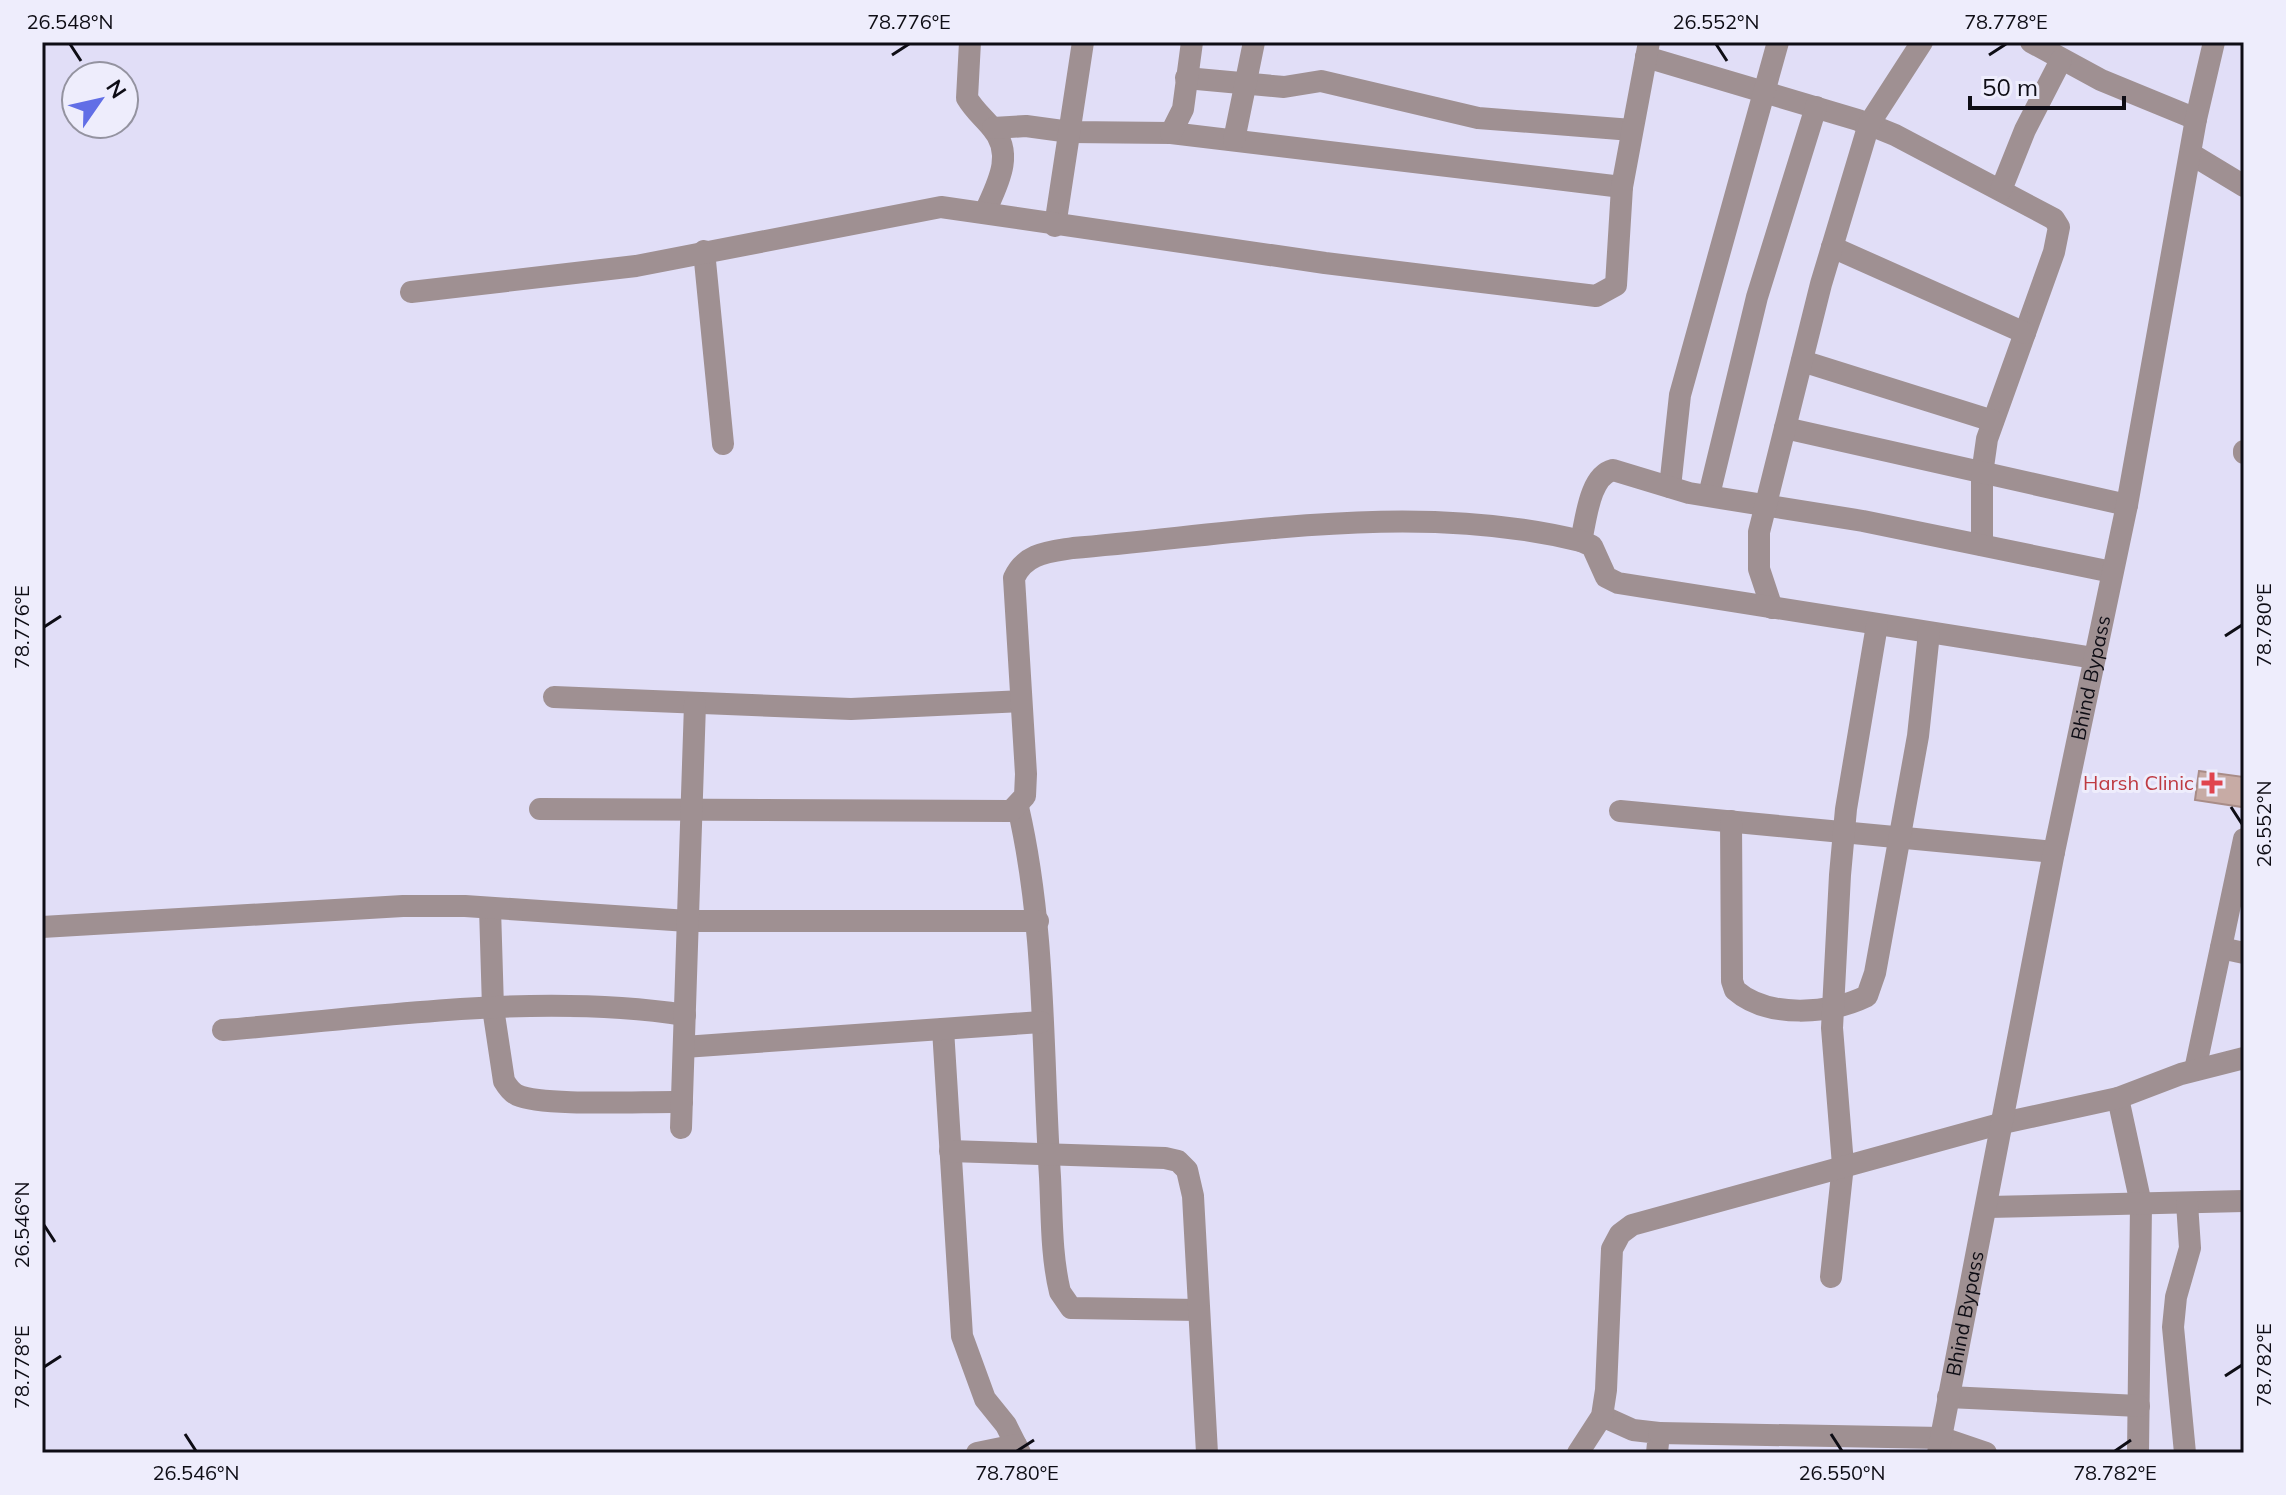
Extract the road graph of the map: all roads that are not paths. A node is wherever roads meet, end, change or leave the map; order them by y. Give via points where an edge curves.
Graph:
1 (970, 42) edge
2 (1083, 42) edge
3 (1192, 42) edge
4 (1254, 42) edge
5 (1778, 42) edge
6 (1922, 42) edge
7 (2031, 42) edge
8 (2214, 42) edge
9 (1648, 50) edge
10 (2061, 60) junction
11 (1186, 78) junction
12 (1243, 86) junction
13 (1764, 93) junction
14 (1816, 107) junction
15 (2196, 119) junction
16 (1869, 124) junction
17 (993, 128) junction
18 (1632, 130) junction
19 (1070, 132) junction
20 (1171, 133) junction
21 (1234, 140) junction
22 (2191, 154) junction
23 (2244, 186) edge
24 (1622, 187) junction
25 (2001, 190) junction
26 (985, 212) junction
27 (1055, 226) junction
28 (1832, 247) junction
29 (704, 251) junction
30 (411, 292) dead end
31 (2025, 333) junction
32 (1802, 361) junction
33 (1993, 421) junction
34 (1785, 428) junction
35 (723, 444) dead end
36 (1982, 474) junction
37 (1670, 487) junction
38 (1709, 495) junction
39 (1766, 504) junction
40 (2127, 505) junction
41 (1581, 541) junction
42 (1982, 545) junction
43 (2112, 572) junction
44 (1772, 608) junction
45 (1877, 625) junction
46 (1929, 633) junction
47 (2094, 658) junction
48 (554, 697) dead end
49 (1021, 701) junction
50 (695, 704) junction
51 (1018, 807) junction
52 (540, 809) dead end
53 (1620, 811) dead end
54 (692, 812) junction
55 (1731, 821) junction
56 (1844, 832) junction
57 (1899, 836) junction
58 (2243, 848) edge
59 (2054, 852) junction
60 (490, 908) junction
61 (688, 921) junction
62 (1038, 921) junction
63 (42, 927) edge
64 (2221, 948) junction
65 (2244, 953) edge
66 (493, 1008) junction
67 (1833, 1008) junction
68 (685, 1015) junction
69 (1041, 1022) junction
70 (943, 1029) junction
71 (223, 1030) dead end
72 (684, 1047) junction
73 (2244, 1058) edge
74 (2195, 1070) junction
75 (2118, 1098) junction
76 (682, 1102) junction
77 (2003, 1123) junction
78 (681, 1128) dead end
79 (950, 1151) junction
80 (1048, 1154) junction
81 (1843, 1165) junction
82 (2244, 1201) edge
83 (2187, 1203) junction
84 (2141, 1204) junction
85 (1988, 1207) junction
86 (1831, 1277) dead end
87 (1198, 1310) junction
88 (1948, 1397) junction
89 (2139, 1406) junction
90 (1602, 1416) junction
91 (1658, 1443) edge
92 (1766, 1444) edge
93 (1940, 1445) edge
94 (1018, 1449) edge
95 (977, 1453) edge
96 (1207, 1453) edge
97 (1578, 1453) edge
98 (1986, 1453) edge
99 (2138, 1453) edge
100 (2185, 1453) edge

1 - 17 street via 967,98
2 - 19 street
3 - 11 street
4 - 12 street
5 - 13 street
6 - 16 street
7 - 10 street
8 - 15 street, Bhind Bypass
9 - 13 street
9 - 18 street
10 - 15 street
10 - 25 street
11 - 12 street
11 - 20 street via 1183,109
12 - 18 street via 1321,81 1478,118
12 - 21 street
13 - 14 street
13 - 37 street via 1680,395
14 - 16 street
14 - 38 street via 1757,297
15 - 22 street, Bhind Bypass
16 - 25 street
16 - 28 street
17 - 19 street
17 - 26 street via 1004,155
18 - 24 street
19 - 20 street
19 - 27 street
20 - 21 street
21 - 24 street
22 - 23 street
22 - 40 street, Bhind Bypass
24 - 27 street via 1620,271 1616,285 1596,296
25 - 31 street via 2045,213 2059,227
26 - 27 street
26 - 29 street via 941,207
28 - 31 street
28 - 32 street
29 - 30 street via 583,274
29 - 35 street
31 - 33 street
32 - 33 street
32 - 34 street
33 - 36 street
34 - 36 street
34 - 39 street
36 - 40 street
36 - 42 street
37 - 38 street
37 - 41 street via 1606,472 1596,486
38 - 39 street
39 - 42 street
39 - 44 street via 1757,552
40 - 43 street, Bhind Bypass
41 - 44 street via 1592,546 1606,577 1618,583
41 - 49 street via 1396,520 1041,553 1027,560 1014,578
42 - 43 street
43 - 47 street, Bhind Bypass
44 - 45 street
45 - 46 street
45 - 56 street
46 - 47 street
46 - 57 street via 1918,736
47 - 59 street, Bhind Bypass
48 - 50 street
49 - 50 street via 851,709
49 - 51 street via 1026,774 1025,796
50 - 54 street
51 - 54 street
51 - 62 street
52 - 54 street
53 - 55 street
54 - 61 street
55 - 56 street
55 - 67 street via 1735,990 1762,1006
56 - 57 street
56 - 67 street
57 - 59 street
57 - 67 street via 1872,988 1867,996
58 - 64 street
59 - 77 street, Bhind Bypass
60 - 61 street
60 - 63 street via 403,906
60 - 66 street
61 - 62 street
61 - 68 street
62 - 69 street
64 - 65 street
64 - 74 street
66 - 68 street via 613,1008
66 - 71 street
66 - 76 street via 504,1081 517,1095
67 - 81 street
68 - 72 street
69 - 70 street
69 - 80 street
70 - 72 street
70 - 79 street
72 - 76 street
73 - 74 street
74 - 75 street
75 - 77 street
75 - 84 street
76 - 78 street
77 - 81 street
77 - 85 street, Bhind Bypass
79 - 80 street
79 - 94 street via 962,1336 985,1399
80 - 87 street via 1178,1161 1187,1170
80 - 87 street via 1056,1277 1064,1302 1086,1309
81 - 86 street
81 - 90 street via 1658,1215 1620,1234 1612,1249
82 - 83 street
83 - 84 street
83 - 100 street via 2190,1248 2173,1327
84 - 85 street
84 - 89 street
85 - 88 street, Bhind Bypass
87 - 96 street
88 - 89 street
88 - 93 street, Bhind Bypass
89 - 99 street
90 - 91 street
90 - 97 street
91 - 92 street
92 - 93 street
93 - 98 street
94 - 95 street

